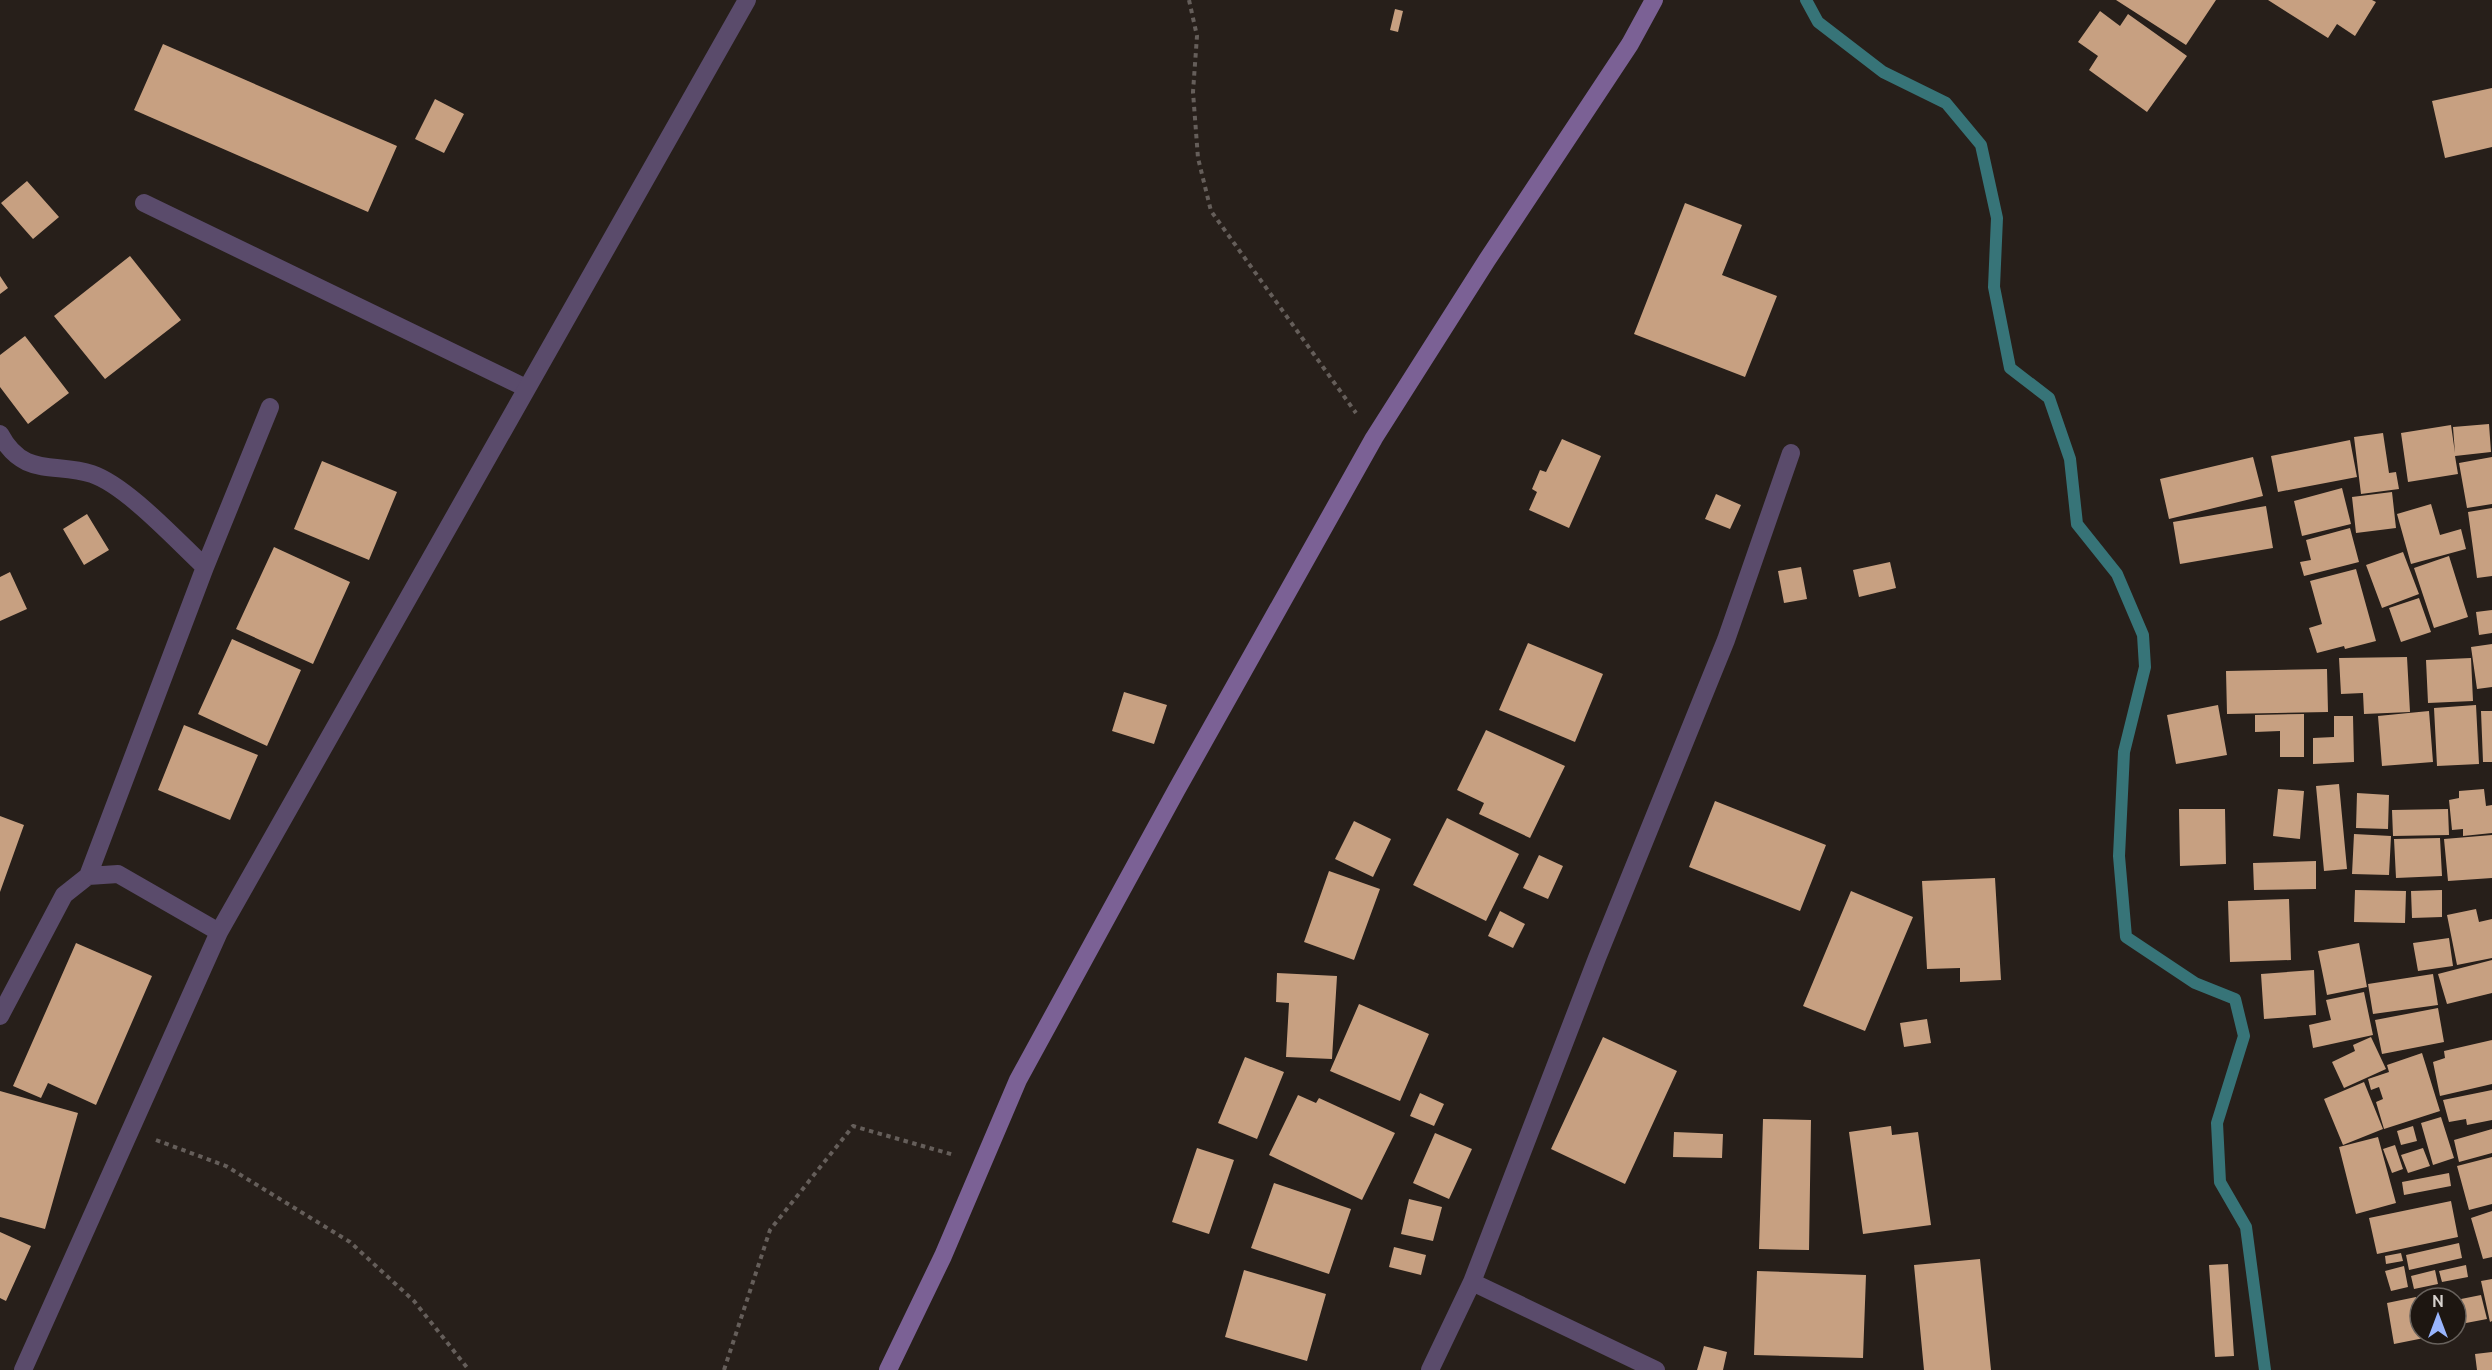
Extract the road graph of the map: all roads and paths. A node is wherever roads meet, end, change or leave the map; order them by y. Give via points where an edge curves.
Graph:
1 (747, 0) edge
2 (1188, 0) edge
3 (1654, 0) edge
4 (144, 203) dead end
5 (526, 388) junction
6 (270, 407) dead end
7 (0, 434) edge
8 (1374, 438) junction
9 (1791, 453) dead end
10 (205, 567) junction
11 (88, 876) junction
12 (219, 932) junction
13 (0, 1016) edge
14 (130, 1131) junction
15 (982, 1164) junction
16 (1472, 1282) junction
17 (23, 1370) edge
18 (469, 1370) edge
19 (724, 1370) edge
20 (888, 1370) edge
21 (1430, 1370) edge
22 (1656, 1370) edge

1 - 5 street
2 - 8 path via 1197,36 1193,92 1198,158 1210,211
3 - 8 street via 1630,44
4 - 5 street
5 - 12 street
6 - 10 street
7 - 10 street via 30,465 92,474 133,499
8 - 15 street via 1023,1069
9 - 16 street via 1726,640
10 - 11 street
11 - 12 street via 118,874
11 - 13 street via 64,895
12 - 14 street
14 - 17 street
14 - 18 path via 226,1166 350,1242 414,1301
15 - 19 path via 853,1126 770,1230
15 - 20 street
16 - 21 street
16 - 22 street

